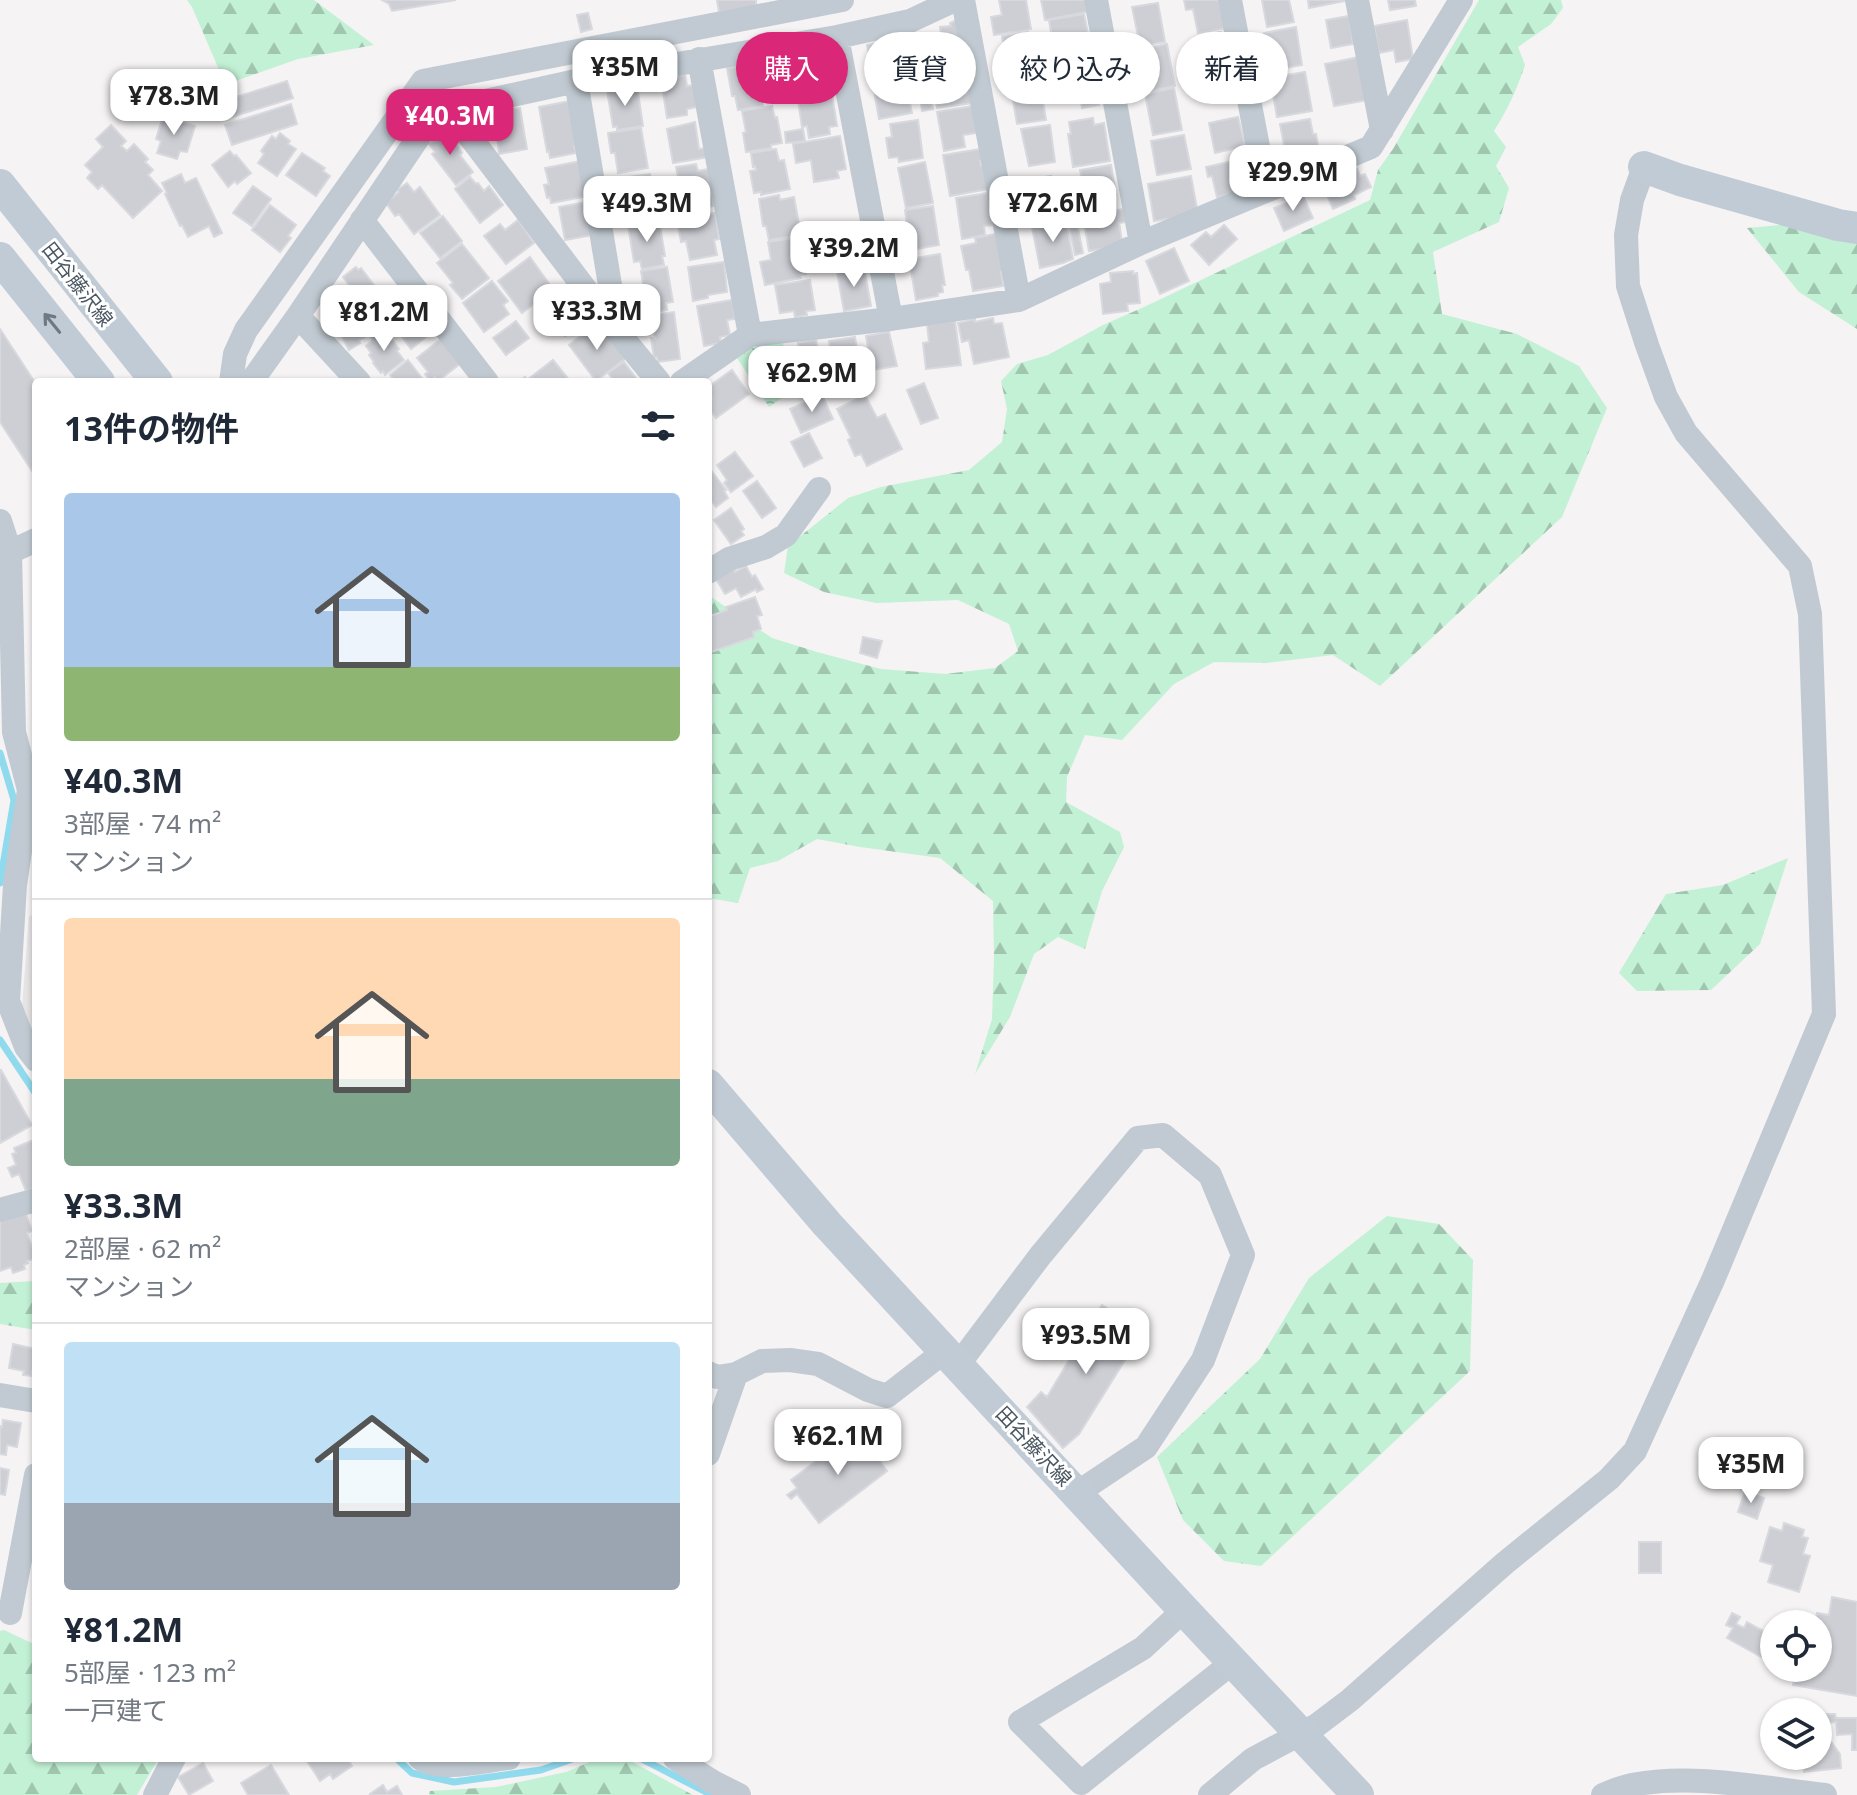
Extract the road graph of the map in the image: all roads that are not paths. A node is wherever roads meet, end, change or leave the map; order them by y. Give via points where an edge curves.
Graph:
1 (842, 0) edge
2 (955, 0) edge
3 (963, 0) edge
4 (1096, 0) edge
5 (1230, 0) edge
6 (1357, 0) edge
7 (1461, 0) edge
8 (848, 35) edge
9 (736, 53) edge
10 (699, 59) junction
11 (576, 81) junction
12 (848, 94) edge
13 (449, 109) junction
14 (1382, 130) junction
15 (1644, 167) joint
16 (0, 185) edge
17 (1266, 189) junction
18 (362, 220) junction
19 (1857, 228) edge
20 (1141, 243) junction
21 (0, 258) edge
22 (1019, 300) junction
23 (298, 316) junction
24 (891, 319) junction
25 (617, 331) junction
26 (750, 335) junction
27 (96, 378) edge
28 (154, 378) edge
29 (232, 378) edge
30 (254, 378) edge
31 (355, 378) edge
32 (484, 378) edge
33 (656, 378) edge
34 (688, 378) edge
35 (819, 489) dead end
36 (0, 521) edge
37 (32, 542) edge
38 (10, 552) junction
39 (712, 570) edge
40 (32, 790) edge
41 (32, 1055) edge
42 (712, 1089) edge
43 (32, 1201) edge
44 (0, 1210) edge
45 (952, 1358) junction
46 (736, 1374) junction
47 (712, 1375) edge
48 (0, 1395) edge
49 (32, 1400) edge
50 (712, 1443) edge
51 (1077, 1493) junction
52 (32, 1496) edge
53 (1184, 1610) junction
54 (10, 1613) dead end
55 (1233, 1662) junction
56 (1300, 1735) junction
57 (172, 1762) edge
58 (425, 1762) edge
59 (471, 1762) edge
60 (681, 1762) edge
61 (155, 1795) edge
62 (739, 1795) edge
63 (1210, 1795) edge
64 (1358, 1795) edge
65 (1603, 1795) edge
66 (1825, 1795) edge

1 - 29 street via 423,81 246,330
2 - 8 street via 910,21
3 - 22 street
4 - 20 street
5 - 17 street
6 - 14 street
7 - 14 street
9 - 10 street
10 - 11 street
10 - 26 street
11 - 13 street
11 - 25 street
12 - 24 street
13 - 18 street via 426,126
13 - 25 street
14 - 17 street via 1371,147
15 - 19 main road
15 - 56 street via 1626,235 1628,286 1666,397 1686,433 1800,566 1810,614 1824,1014 1635,1451 1350,1700
16 - 28 main road, 田谷藤沢線
17 - 20 street
18 - 23 street
18 - 32 street
20 - 22 street
27 -> 21 main road
22 - 24 street
23 - 30 street
23 - 31 street
24 - 26 street
25 - 33 street
26 - 34 street
35 - 39 street via 786,535
36 - 38 street
37 - 38 street
38 - 40 street via 14,732
40 - 41 street via 15,885 8,1001
42 - 45 main road, 田谷藤沢線
43 - 44 street
45 - 46 street via 887,1396 818,1364 762,1361
45 - 51 main road, 田谷藤沢線
45 - 51 street via 1138,1138 1163,1135 1210,1175 1243,1255 1203,1360 1146,1447
46 - 47 street
46 - 50 street
48 - 49 street
51 - 53 main road, 田谷藤沢線
52 - 54 street
53 - 55 main road, 田谷藤沢線
53 - 55 street via 1143,1648 1020,1722 1081,1783
55 - 56 main road, 田谷藤沢線
56 - 63 street via 1253,1759
56 - 64 main road, 田谷藤沢線
57 - 61 street
58 - 59 street
60 - 62 street
65 - 66 street via 1671,1780

